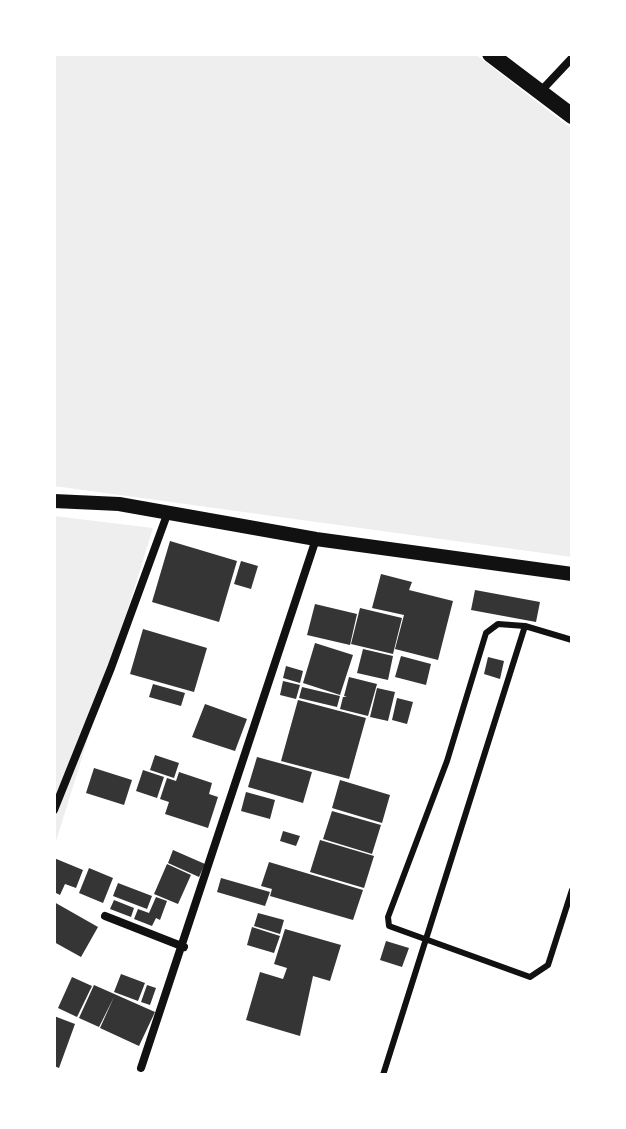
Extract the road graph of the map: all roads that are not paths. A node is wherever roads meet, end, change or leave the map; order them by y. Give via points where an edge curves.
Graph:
1 (490, 54) edge
2 (572, 58) edge
3 (540, 92) junction
4 (572, 116) edge
5 (54, 501) edge
6 (168, 512) junction
7 (316, 539) junction
8 (572, 574) edge
9 (525, 626) junction
10 (572, 640) edge
11 (54, 810) edge
12 (572, 890) edge
13 (105, 916) dead end
14 (425, 941) junction
15 (184, 947) junction
16 (141, 1068) dead end
17 (383, 1075) edge

1 - 3 main road
2 - 3 street
3 - 4 main road
5 - 6 street
6 - 7 street
6 - 11 street
7 - 8 street
7 - 15 street
9 - 10 lane
9 - 14 lane
9 - 14 lane via 498,624 486,633 447,761 388,917 396,932
12 - 14 lane via 548,965 530,977
13 - 15 street
14 - 17 lane
15 - 16 street

